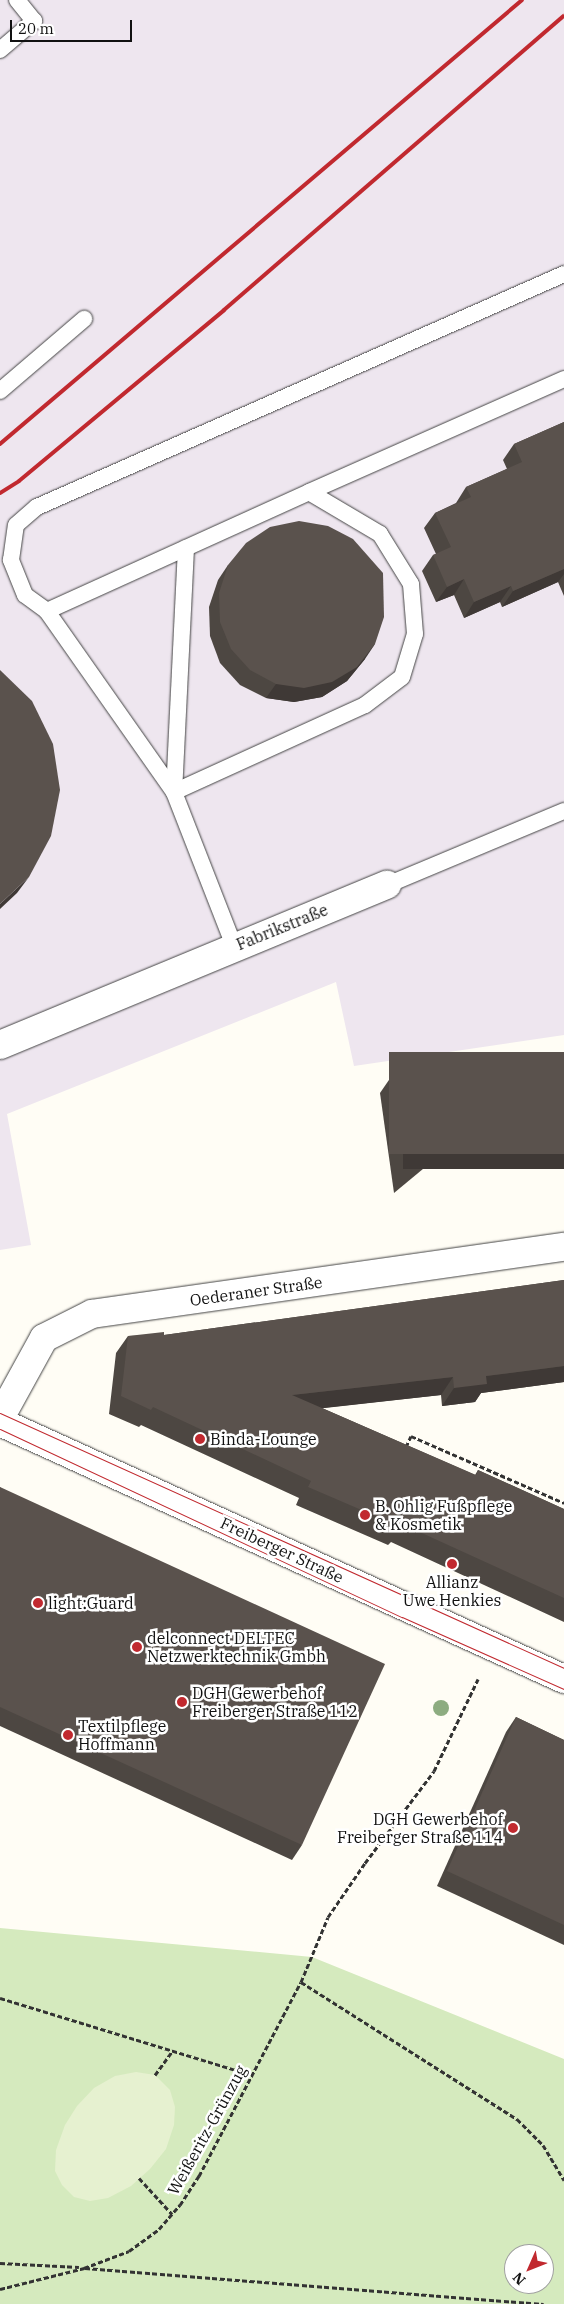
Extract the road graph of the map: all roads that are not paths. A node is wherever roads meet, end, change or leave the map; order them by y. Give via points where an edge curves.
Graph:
1 (17, 0) edge
2 (0, 50) edge
3 (564, 274) edge
4 (84, 318) dead end
5 (564, 379) edge
6 (0, 391) edge
7 (309, 492) junction
8 (186, 548) junction
9 (47, 611) junction
10 (174, 792) junction
11 (564, 810) edge
12 (387, 884) joint
13 (234, 946) junction
14 (0, 1045) edge
15 (564, 1247) edge
16 (0, 1418) edge
17 (0, 1422) edge
18 (564, 1679) edge

1 - 2 lane via 34,21
3 - 9 lane via 37,507 16,525 11,560 26,595
4 - 6 lane
5 - 7 lane
7 - 8 lane
7 - 10 lane via 380,534 411,584 415,634 402,677 365,705
8 - 9 lane
8 - 10 lane
9 - 10 lane
10 - 13 lane
11 - 12 lane, Fabrikstraße
12 - 13 street, Fabrikstraße
13 - 14 street, Fabrikstraße
15 - 16 street, Oederaner Straße via 92,1314 44,1338
17 - 18 street, Freiberger Straße

